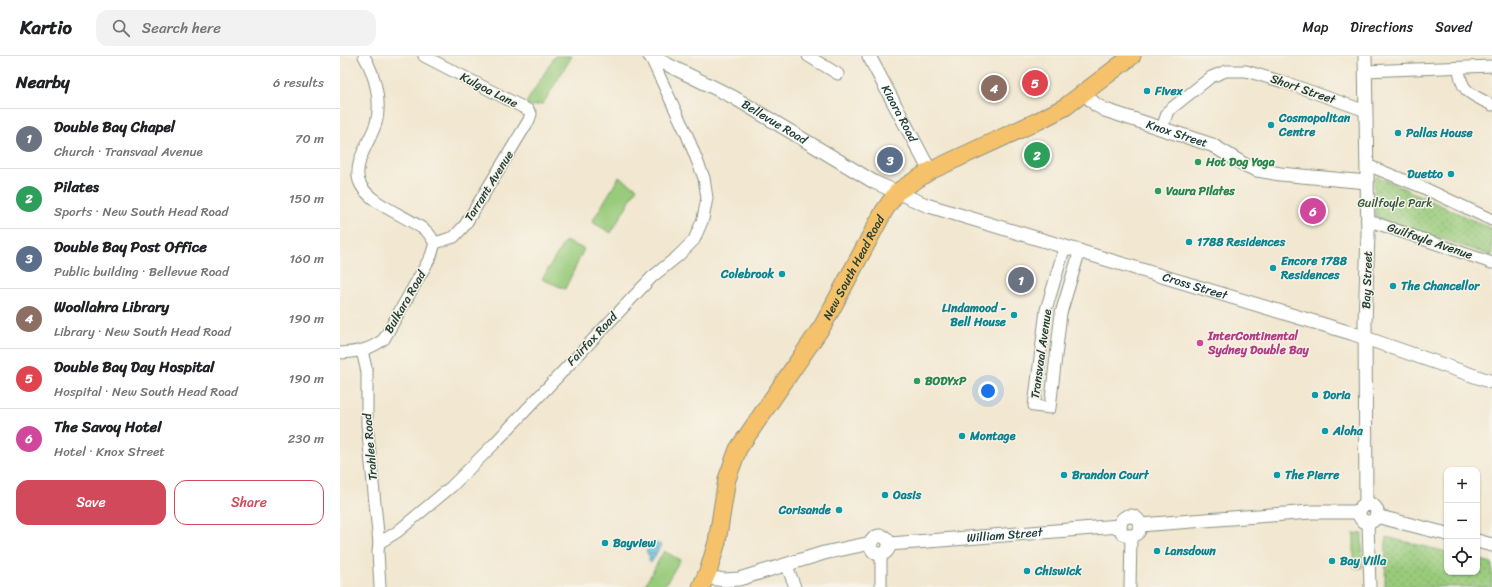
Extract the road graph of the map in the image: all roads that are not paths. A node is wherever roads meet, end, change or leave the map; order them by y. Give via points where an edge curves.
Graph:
1 (364, 56) edge
2 (424, 56) edge
3 (650, 56) edge
4 (808, 56) edge
5 (869, 56) edge
6 (1132, 56) edge
7 (1365, 56) edge
8 (1492, 66) edge
9 (1459, 68) junction
10 (1365, 71) junction
11 (838, 74) dead end
12 (1084, 93) junction
13 (1492, 105) edge
14 (1366, 111) junction
15 (531, 114) joint
16 (1162, 128) junction
17 (1367, 165) junction
18 (930, 171) junction
19 (1367, 182) junction
20 (897, 192) junction
21 (1367, 220) junction
22 (1492, 220) edge
23 (435, 244) junction
24 (1065, 246) junction
25 (1080, 250) junction
26 (1492, 262) edge
27 (1046, 313) junction
28 (1060, 315) junction
29 (1366, 338) junction
30 (362, 351) junction
31 (340, 353) edge
32 (1038, 378) junction
33 (1053, 380) junction
34 (1492, 382) edge
35 (1362, 508) junction
36 (1372, 519) junction
37 (1140, 525) junction
38 (1120, 526) junction
39 (1444, 533) edge
40 (1131, 536) junction
41 (1480, 542) edge
42 (379, 543) junction
43 (1492, 545) edge
44 (885, 549) junction
45 (783, 567) junction
46 (703, 582) edge
47 (380, 587) edge
48 (744, 587) edge
49 (795, 587) edge
50 (881, 587) edge
51 (1130, 587) edge
52 (1370, 587) edge

1 - 23 street via 375,81 378,100 376,122 358,166 358,179 371,196 427,232
2 - 15 street, Kulgoa Lane via 528,110
3 - 20 street, Bellevue Road via 733,97 874,182
3 - 42 street, Fairfax Road via 704,178 707,198 703,219 694,240 652,277 451,487 397,532
4 - 11 street
5 - 18 street, Kiaora Road
6 - 12 main road, New South Head Road
7 - 10 street, Bay Street
8 - 9 street
9 - 10 street
9 - 13 street via 1462,85 1466,91
10 - 14 street, Bay Street
12 - 16 street, Knox Street via 1105,110
12 - 18 main road, New South Head Road via 1065,107 1038,121
14 - 16 street, Short Street via 1290,84 1239,70 1219,73 1189,94 1168,111
14 - 17 street, Bay Street
15 - 23 street, Tarrant Avenue via 465,225 454,238
16 - 19 street, Knox Street via 1212,145 1257,170
17 - 19 street, Bay Street
17 - 22 street
18 - 20 main road, New South Head Road
19 - 21 street, Bay Street
20 - 24 street, Cross Street via 926,205
20 - 46 main road, New South Head Road via 884,211 823,325 738,449 727,479 722,523
21 - 26 street, Guilfoyle Avenue
21 - 29 street, Bay Street
23 - 30 street, Bulkara Road via 431,256 388,333 374,347
24 - 25 street, Cross Street
24 - 27 street, Transvaal Avenue
25 - 28 street, Transvaal Avenue
25 - 29 street, Cross Street
27 - 28 street
27 - 32 street, Transvaal Avenue
28 - 33 street, Transvaal Avenue
29 - 34 street, Cross Street
29 - 35 street, Bay Street
30 - 31 street, Bulkara Road
30 - 42 street, Trahlee Road via 367,372 366,424
32 - 33 street
32 - 33 street, Transvaal Avenue via 1034,406 1050,408
35 - 36 street via 1373,506 1376,511
35 - 37 street
36 - 39 street
36 - 52 street
37 - 38 street via 1136,519 1129,516 1122,520
37 - 40 street via 1137,533
38 - 40 street via 1122,533
38 - 44 street, William Street
40 - 51 street
41 - 43 street
42 - 47 street
44 - 45 street via 887,538 881,535 875,537 871,543 824,553
44 - 50 street
45 - 46 street via 729,581
45 - 48 street
45 - 49 street

